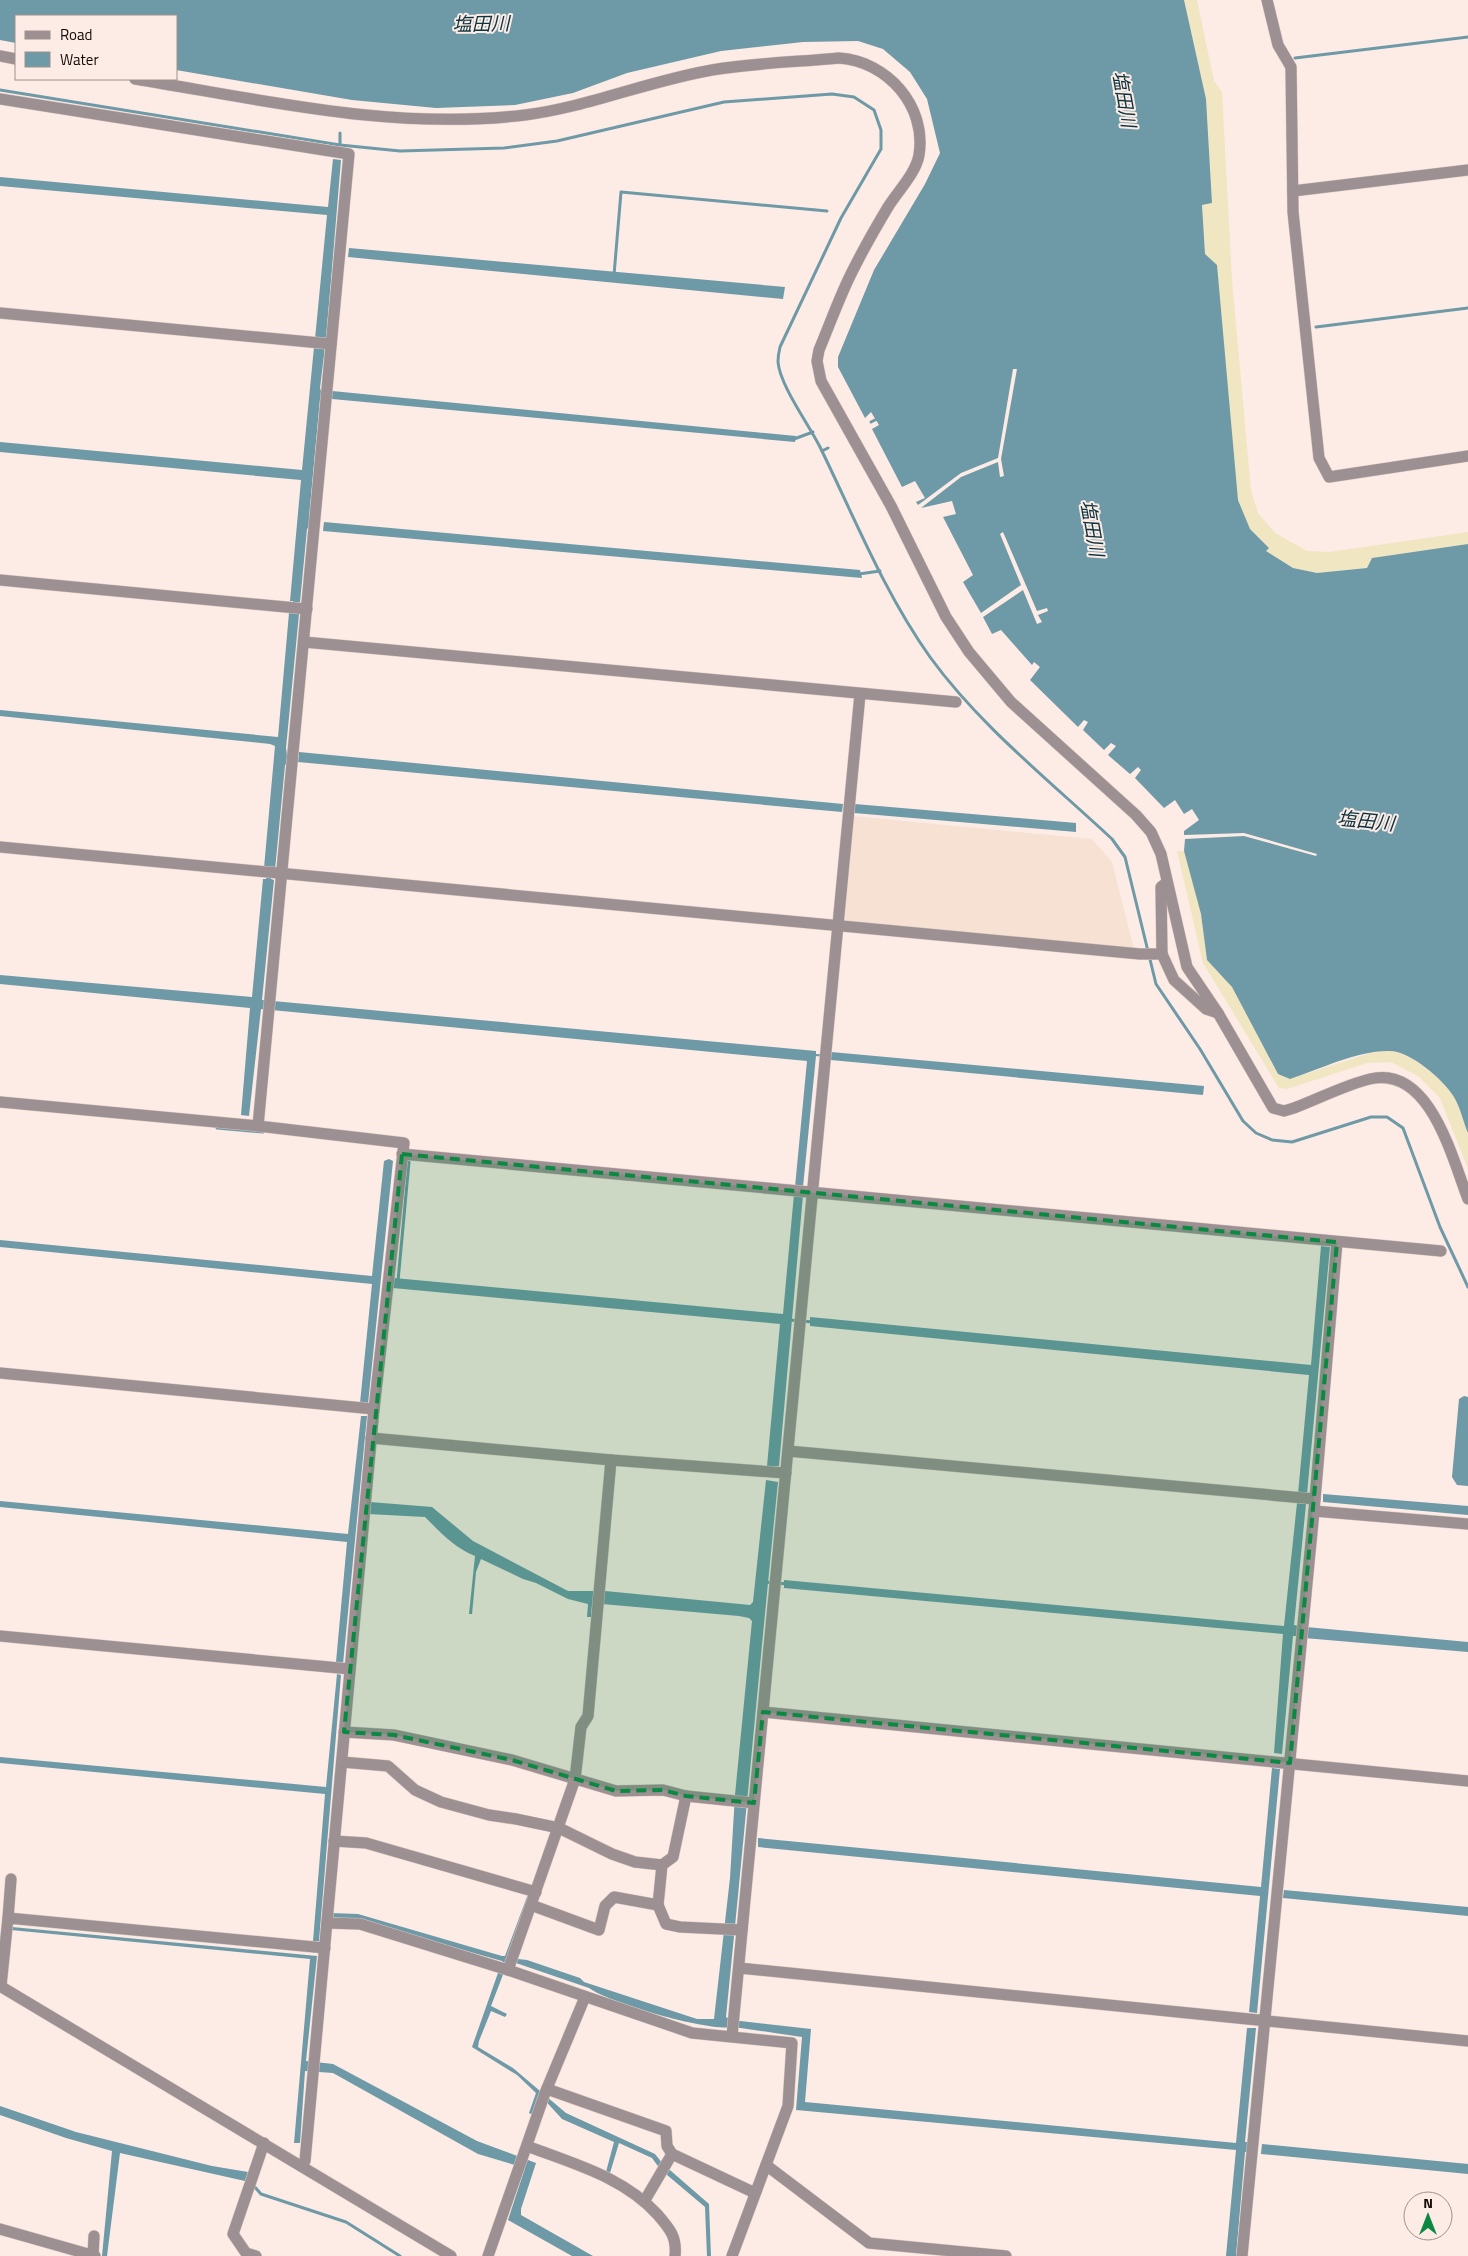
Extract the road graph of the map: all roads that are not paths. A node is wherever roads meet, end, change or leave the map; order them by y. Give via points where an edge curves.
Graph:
1 (1267, 0) edge
2 (0, 56) edge
3 (15, 59) edge
4 (142, 80) edge
5 (0, 99) edge
6 (1468, 170) edge
7 (1293, 191) junction
8 (0, 313) edge
9 (324, 343) junction
10 (1468, 456) edge
11 (0, 580) edge
12 (298, 608) junction
13 (304, 642) junction
14 (860, 694) junction
15 (956, 702) dead end
16 (0, 847) edge
17 (273, 874) junction
18 (1166, 883) junction
19 (838, 925) junction
20 (1158, 954) junction
21 (1218, 1013) junction
22 (0, 1102) edge
23 (258, 1126) junction
24 (402, 1154) junction
25 (803, 1192) junction
26 (1468, 1199) edge
27 (1338, 1242) junction
28 (1440, 1251) dead end
29 (0, 1373) edge
30 (374, 1409) junction
31 (372, 1438) junction
32 (788, 1451) junction
33 (611, 1460) junction
34 (777, 1473) junction
35 (1310, 1496) junction
36 (1314, 1511) junction
37 (1468, 1524) edge
38 (0, 1636) edge
39 (350, 1669) junction
40 (764, 1712) junction
41 (344, 1732) junction
42 (342, 1762) junction
43 (1290, 1763) junction
44 (575, 1779) junction
45 (1468, 1781) edge
46 (686, 1796) junction
47 (751, 1803) junction
48 (559, 1828) junction
49 (334, 1841) junction
50 (662, 1865) junction
51 (11, 1879) dead end
52 (536, 1892) junction
53 (531, 1905) junction
54 (658, 1905) junction
55 (8, 1918) junction
56 (327, 1923) junction
57 (742, 1930) junction
58 (325, 1948) junction
59 (510, 1963) junction
60 (739, 1968) junction
61 (0, 1986) edge
62 (585, 1997) junction
63 (1265, 2021) junction
64 (732, 2033) junction
65 (1468, 2040) edge
66 (545, 2094) junction
67 (264, 2143) junction
68 (525, 2151) junction
69 (666, 2164) junction
70 (302, 2166) junction
71 (766, 2166) junction
72 (755, 2193) junction
73 (645, 2200) junction
74 (0, 2229) edge
75 (94, 2236) dead end
76 (94, 2256) edge
77 (256, 2256) edge
78 (451, 2256) edge
79 (488, 2256) edge
80 (675, 2256) edge
81 (732, 2256) edge
82 (1006, 2256) edge
83 (1242, 2256) edge

1 - 7 street via 1278,45 1291,67
2 - 3 street
4 - 18 street via 337,112 454,120 558,110 721,70 839,58 869,65 888,76 904,93 915,115 920,154 853,270 819,350 818,371 946,617 969,652 1011,702 1152,832 1161,854
5 - 9 street via 349,154 340,252
6 - 7 street
7 - 10 street via 1319,458 1329,477
8 - 9 street
9 - 12 street via 327,395 315,525
11 - 12 street
12 - 13 street
13 - 14 street
13 - 17 street via 293,757
14 - 15 street
14 - 19 street
16 - 17 street
17 - 19 street
17 - 23 street via 270,999
18 - 20 street via 1161,887
18 - 21 street via 1187,967
19 - 20 street
19 - 25 street via 825,1056
20 - 21 street via 1174,980 1206,1009
21 - 26 street via 1273,1108 1284,1111 1370,1079 1386,1078 1406,1085 1426,1102 1439,1124
22 - 23 street
23 - 24 street via 404,1143
24 - 25 street
24 - 30 street
25 - 27 street
25 - 32 street via 800,1321
27 - 28 street
27 - 35 street
29 - 30 street
30 - 31 street
31 - 33 street
31 - 39 street
32 - 34 street
32 - 35 street
33 - 34 street
33 - 44 street via 588,1716 581,1727
34 - 40 street via 776,1582
35 - 36 street
36 - 37 street
36 - 43 street
38 - 39 street
39 - 41 street
40 - 43 street
40 - 47 street
41 - 42 street
41 - 44 street via 394,1734 512,1760
42 - 48 street via 388,1766 415,1790 441,1802
42 - 49 street
43 - 45 street
43 - 63 street
44 - 46 street via 616,1791 664,1790
44 - 48 street
46 - 47 street
46 - 50 street via 673,1857
47 - 57 street
48 - 50 street via 612,1854 635,1862
48 - 52 street
49 - 52 street via 366,1843
49 - 56 street
50 - 54 street
51 - 55 street
52 - 53 street
53 - 54 street via 599,1930 605,1906 614,1897
53 - 59 street
54 - 57 street via 666,1924
55 - 58 street
55 - 61 street
56 - 58 street
56 - 59 street via 360,1924
57 - 60 street
58 - 70 street
59 - 62 street
60 - 63 street
60 - 64 street
61 - 67 street
62 - 64 street via 692,2033
62 - 66 street
63 - 65 street
63 - 83 street
64 - 71 street via 792,2043 788,2106
66 - 68 street
66 - 69 street via 666,2130
67 - 70 street
67 - 77 street via 233,2234 246,2253
68 - 73 street via 618,2182
68 - 79 street
69 - 72 street
69 - 73 street
70 - 78 street
71 - 72 street
71 - 82 street via 869,2243
72 - 81 street
73 - 80 street via 673,2232
74 - 76 street
75 - 76 street

